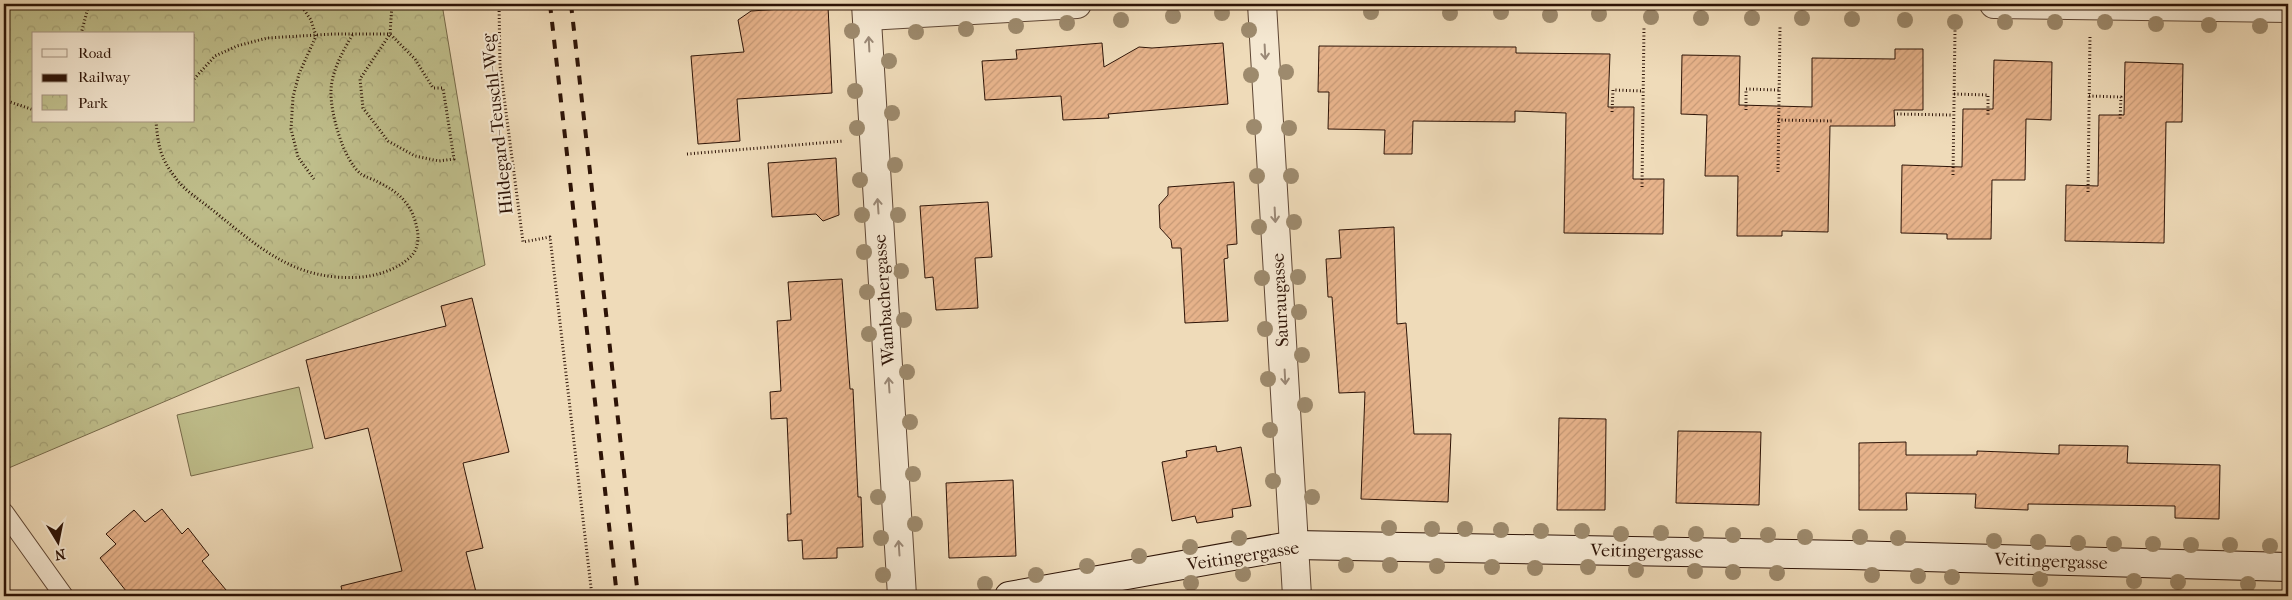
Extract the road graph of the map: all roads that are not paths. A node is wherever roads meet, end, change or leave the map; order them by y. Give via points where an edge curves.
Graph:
1 (1077, 4) edge
2 (1262, 4) edge
3 (1994, 4) edge
4 (2288, 8) edge
5 (866, 10) edge
6 (4, 512) edge
7 (1295, 546) junction
8 (2288, 568) edge
9 (64, 596) edge
10 (902, 596) edge
11 (1009, 596) edge
12 (1298, 596) edge

1 - 5 street
2 -> 7 street, Sauraugasse
3 - 4 street
10 -> 5 street, Wambachergasse
6 - 9 lane
7 - 8 street, Veitingergasse via 1840,554
7 - 11 street, Veitingergasse
7 - 12 street, Sauraugasse

